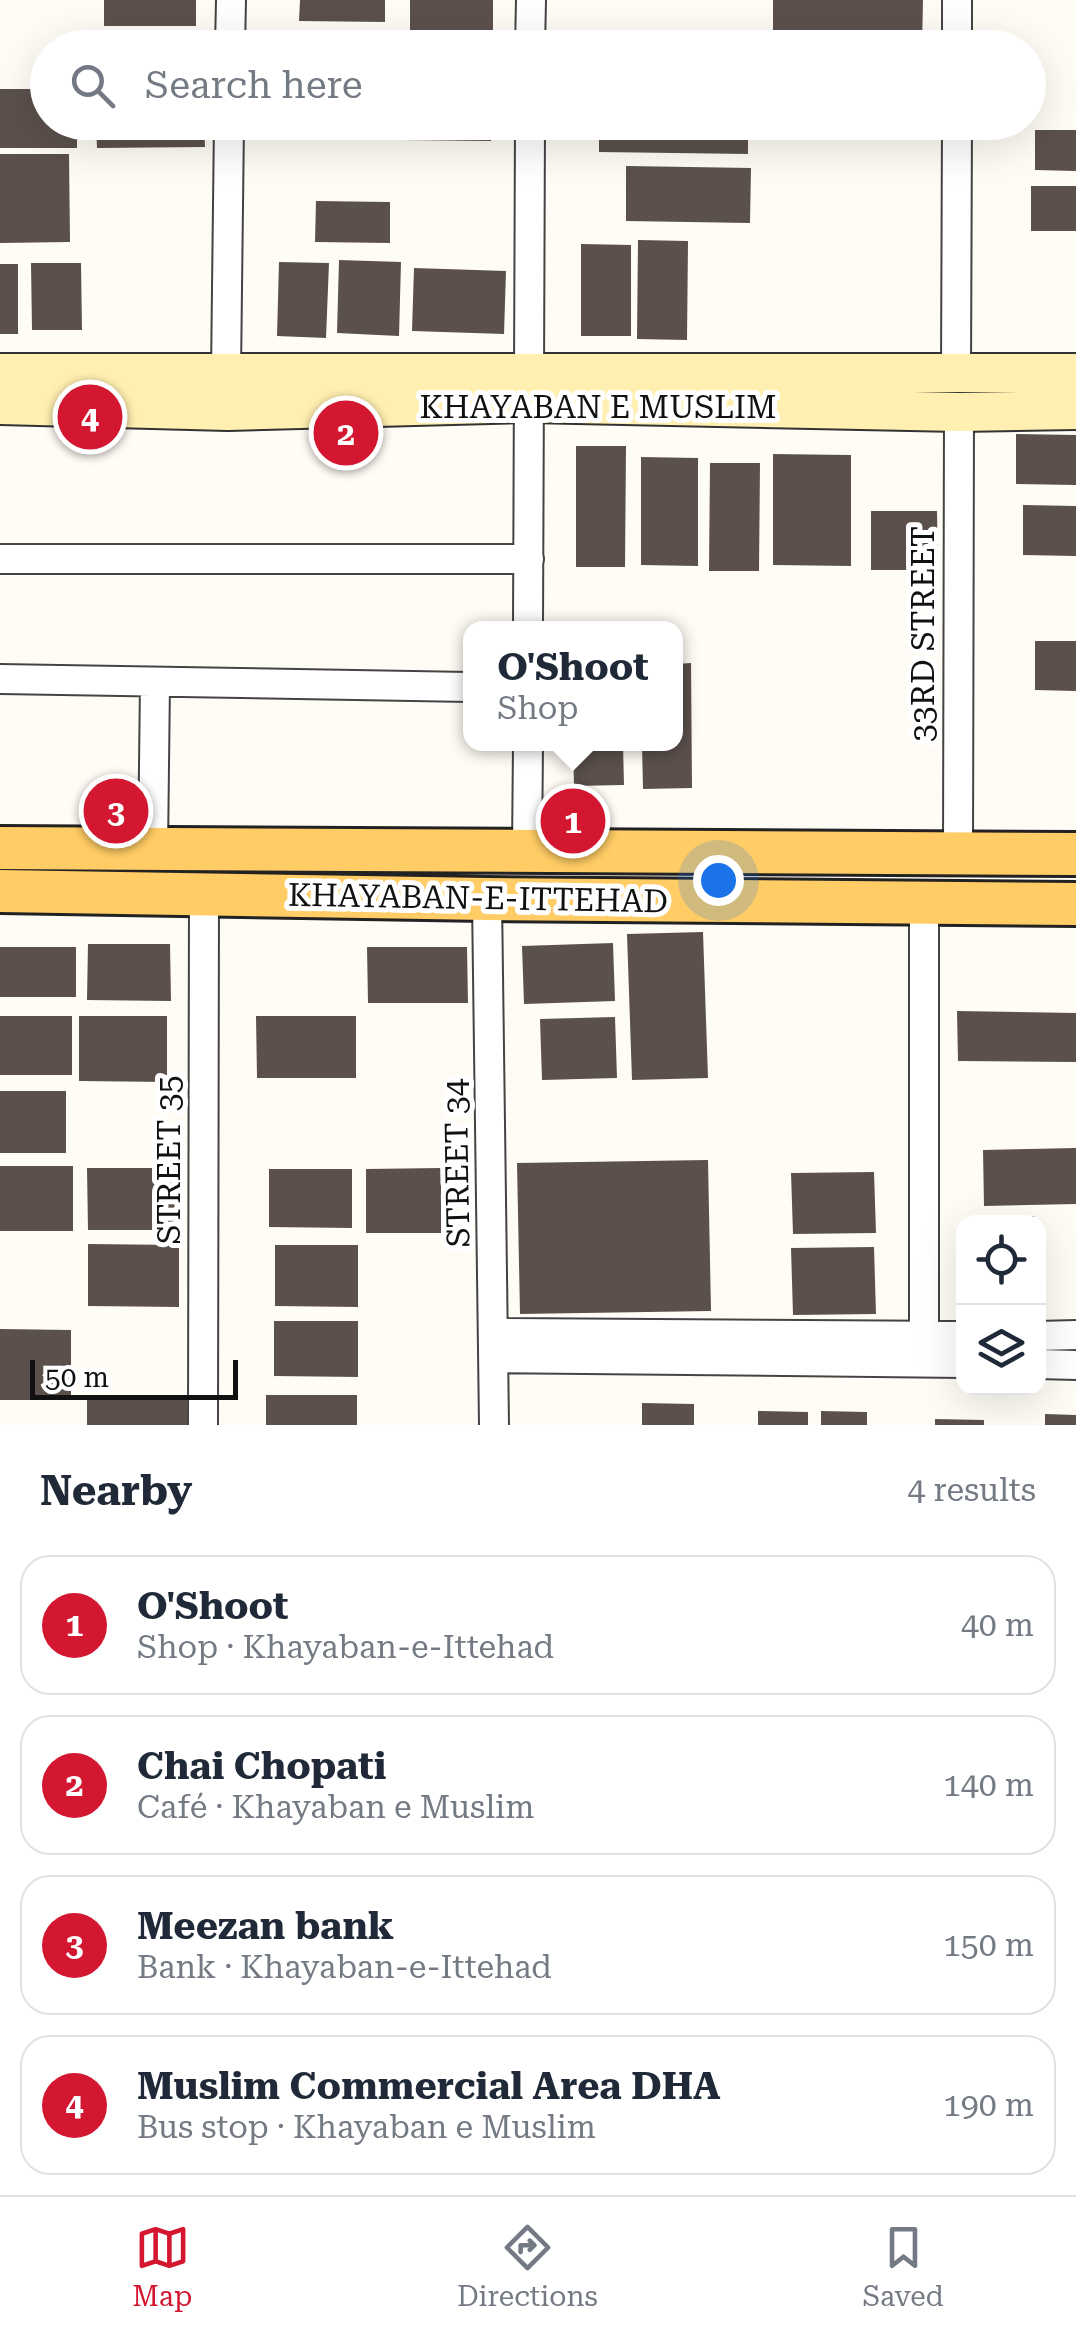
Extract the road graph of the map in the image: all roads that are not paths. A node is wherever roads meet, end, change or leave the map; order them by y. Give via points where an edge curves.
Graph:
1 (231, 0) edge
2 (530, 0) edge
3 (958, 0) edge
4 (230, 30) edge
5 (530, 30) edge
6 (957, 30) edge
7 (230, 140) edge
8 (530, 140) edge
9 (957, 140) edge
10 (956, 371) junction
11 (0, 373) edge
12 (226, 373) junction
13 (1076, 373) edge
14 (529, 387) junction
15 (761, 389) junction
16 (105, 391) junction
17 (0, 405) edge
18 (1076, 410) edge
19 (959, 412) junction
20 (0, 558) edge
21 (529, 559) junction
22 (528, 621) edge
23 (0, 679) edge
24 (155, 682) junction
25 (463, 687) edge
26 (528, 751) edge
27 (0, 848) edge
28 (153, 849) junction
29 (527, 852) junction
30 (1076, 854) edge
31 (958, 855) junction
32 (0, 891) edge
33 (204, 895) junction
34 (487, 900) junction
35 (924, 902) junction
36 (1076, 904) edge
37 (1056, 1335) edge
38 (956, 1339) edge
39 (496, 1346) junction
40 (924, 1349) junction
41 (956, 1360) edge
42 (1056, 1365) edge
43 (203, 1425) edge
44 (494, 1425) edge

1 - 4 street
2 - 5 street
3 - 6 street
7 - 12 street
8 - 14 street
9 - 10 street
10 - 13 street, KHAYABAN E MUSLIM
10 - 15 street, KHAYABAN E MUSLIM
11 - 16 street, KHAYABAN E MUSLIM
12 - 14 street, KHAYABAN E MUSLIM
12 - 16 street, KHAYABAN E MUSLIM
14 - 15 street, KHAYABAN E MUSLIM
14 - 16 street, KHAYABAN E MUSLIM via 228,411
14 - 21 street
15 - 19 street, KHAYABAN E MUSLIM
16 - 17 street, KHAYABAN E MUSLIM
18 - 19 street, KHAYABAN E MUSLIM
19 - 31 street, 33RD STREET
20 - 21 street
21 - 22 street
23 - 24 street
24 - 25 street
24 - 28 street
26 - 29 street
27 - 28 main road, KHAYABAN-E-ITTEHAD
28 - 29 main road, KHAYABAN-E-ITTEHAD
29 - 31 main road, KHAYABAN-E-ITTEHAD
30 - 31 main road, KHAYABAN-E-ITTEHAD
32 - 33 main road, KHAYABAN-E-ITTEHAD
33 - 34 main road, KHAYABAN-E-ITTEHAD
33 - 43 street, STREET 35
34 - 35 main road, KHAYABAN-E-ITTEHAD
34 - 39 street, STREET 34
35 - 36 main road, KHAYABAN-E-ITTEHAD
35 - 40 street
37 - 42 street
38 - 40 street
39 - 40 street
39 - 44 street, STREET 34
40 - 41 street

